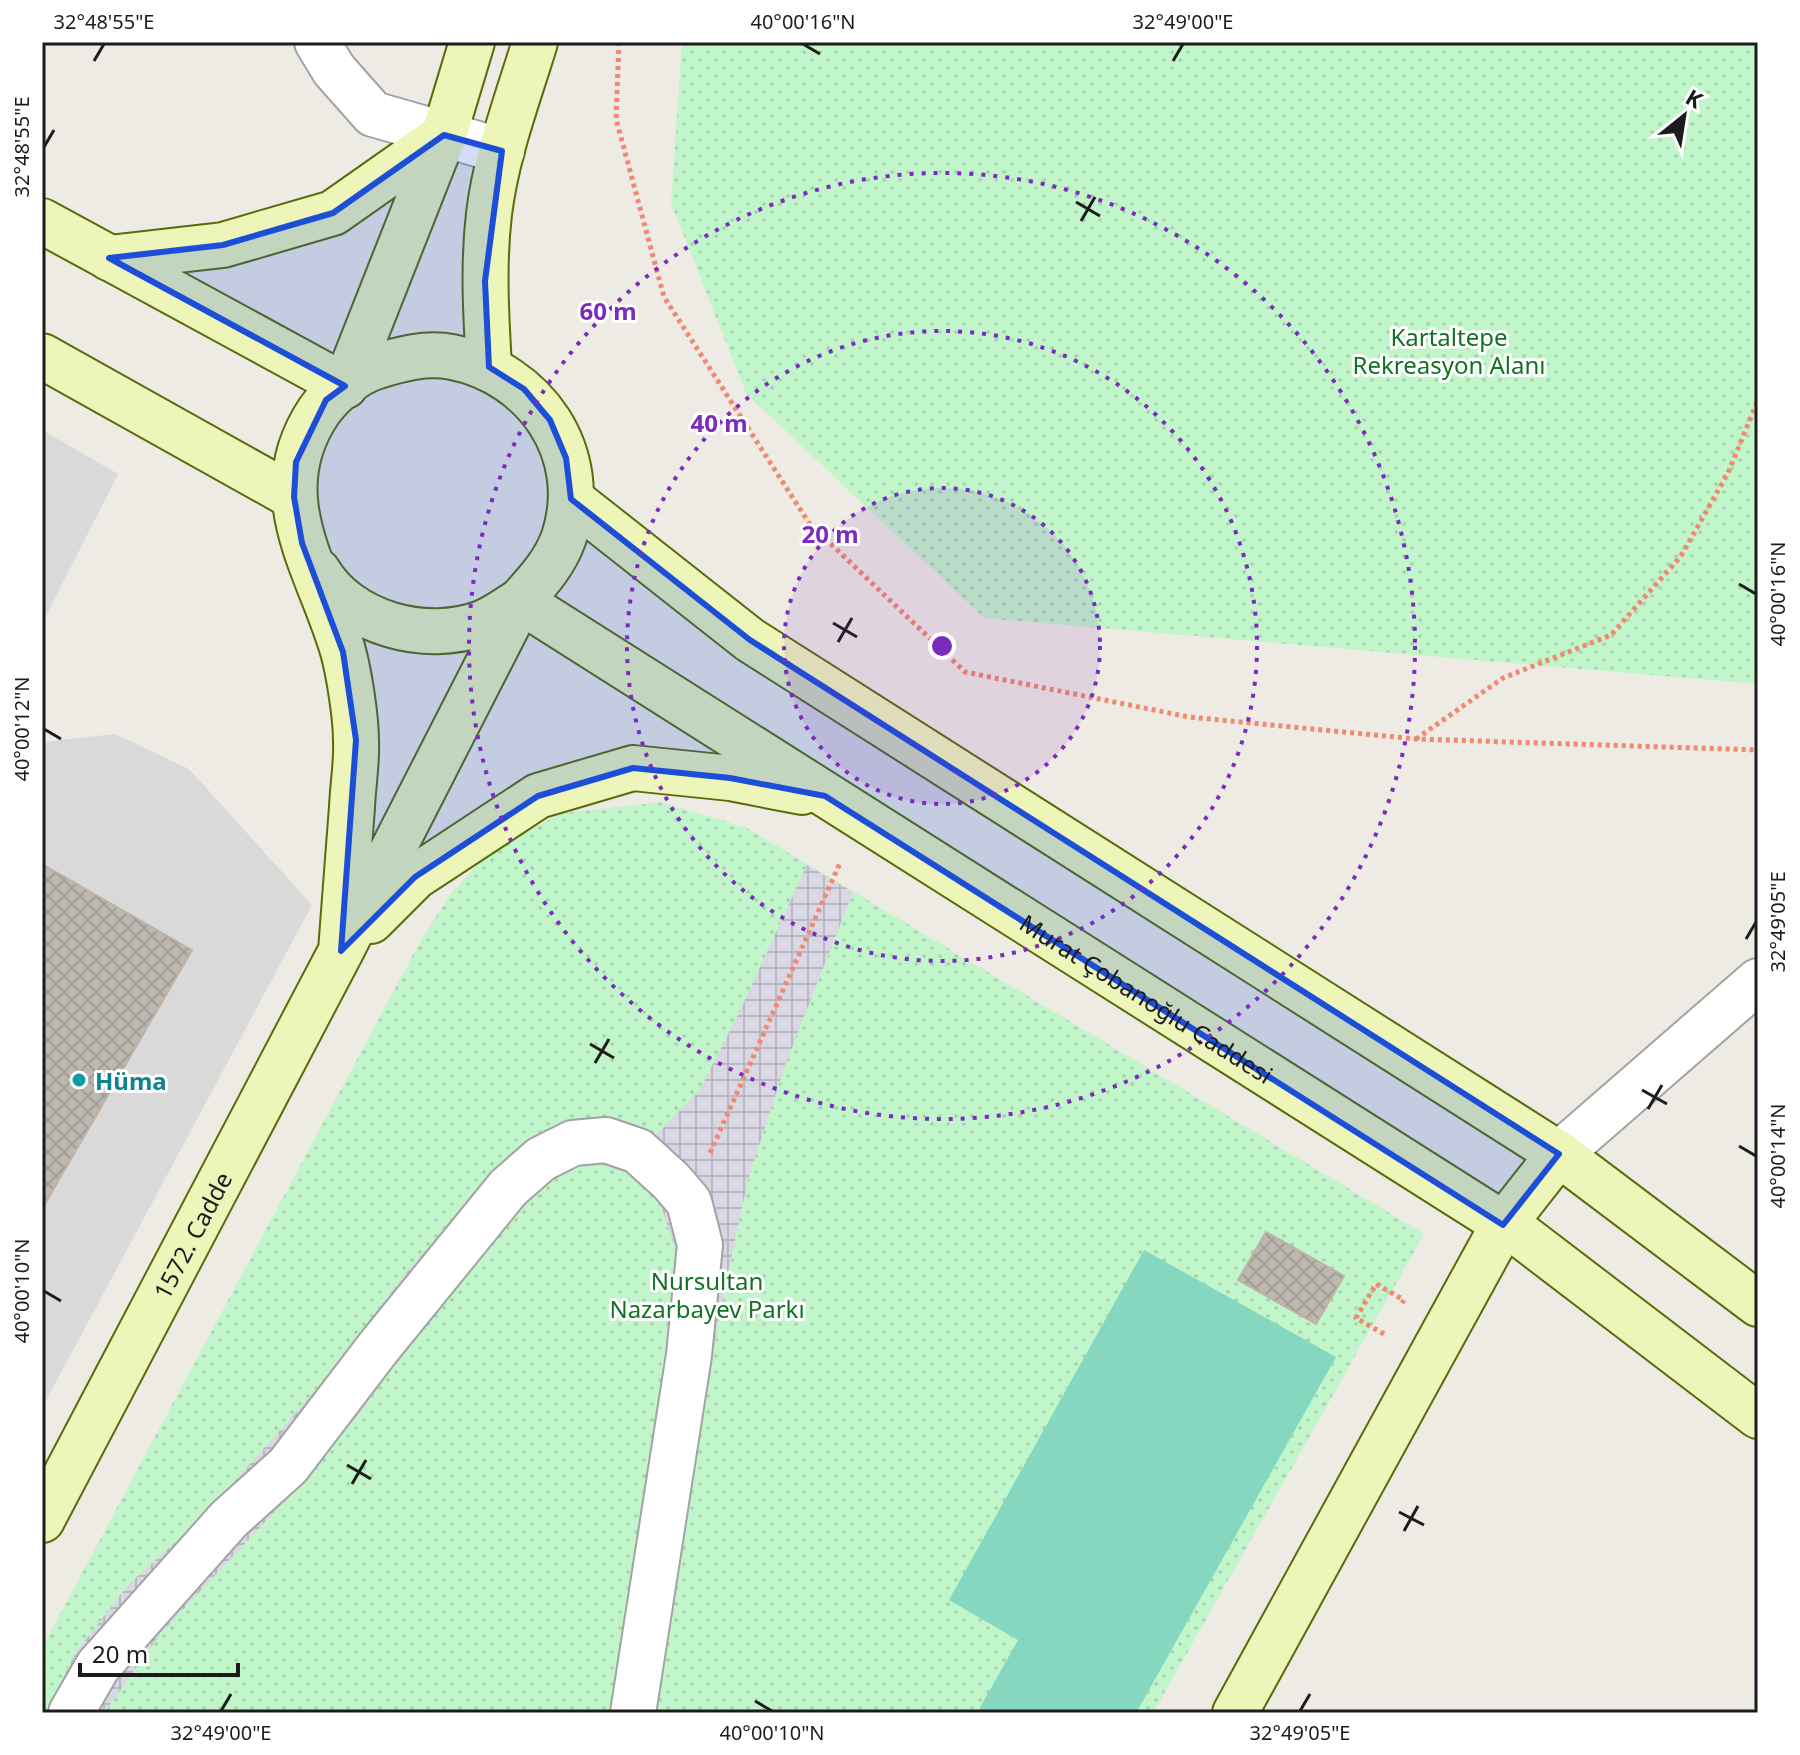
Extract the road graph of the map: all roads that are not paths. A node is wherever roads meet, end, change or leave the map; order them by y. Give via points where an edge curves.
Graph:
1 (317, 42) edge
2 (472, 42) edge
3 (535, 42) edge
4 (444, 135) junction
5 (502, 151) junction
6 (42, 221) edge
7 (109, 258) junction
8 (42, 356) edge
9 (489, 367) junction
10 (345, 386) junction
11 (294, 497) junction
12 (571, 499) junction
13 (302, 543) junction
14 (520, 601) junction
15 (825, 796) junction
16 (341, 951) junction
17 (1758, 981) edge
18 (1559, 1154) junction
19 (1503, 1225) junction
20 (1758, 1304) edge
21 (1758, 1416) edge
22 (42, 1520) edge
23 (71, 1713) edge
24 (633, 1713) edge
25 (1235, 1713) edge

1 - 4 street via 373,114
2 - 4 main road
3 - 5 main road
4 - 5 street
4 - 7 main road via 333,213 223,245
4 - 10 main road
5 - 9 main road via 489,212
6 - 7 main road
7 - 10 main road
8 - 11 main road
9 - 10 main road via 449,356 408,357 370,369
9 - 12 main road via 524,389 550,420 566,458
10 - 11 main road via 326,400 309,426 296,462
11 - 13 main road
12 - 14 main road via 564,537 547,572
12 - 18 main road via 750,640
13 - 14 main road via 324,581 356,610 396,628 440,632 482,623
13 - 16 main road via 343,652 356,740
14 - 15 main road, Murat Çobanoğlu Caddesi
14 - 16 main road, 1572. Cadde
15 - 16 main road via 730,778 633,768 538,796 415,877
15 - 19 main road, Murat Çobanoğlu Caddesi
16 - 22 main road, 1572. Cadde
17 - 18 street
18 - 19 main road
18 - 20 main road
19 - 21 main road, Murat Çobanoğlu Caddesi
19 - 25 main road
23 - 24 street via 98,1666 229,1519 288,1466 508,1188 541,1159 573,1143 606,1140 638,1151 689,1202 700,1245 689,1355

